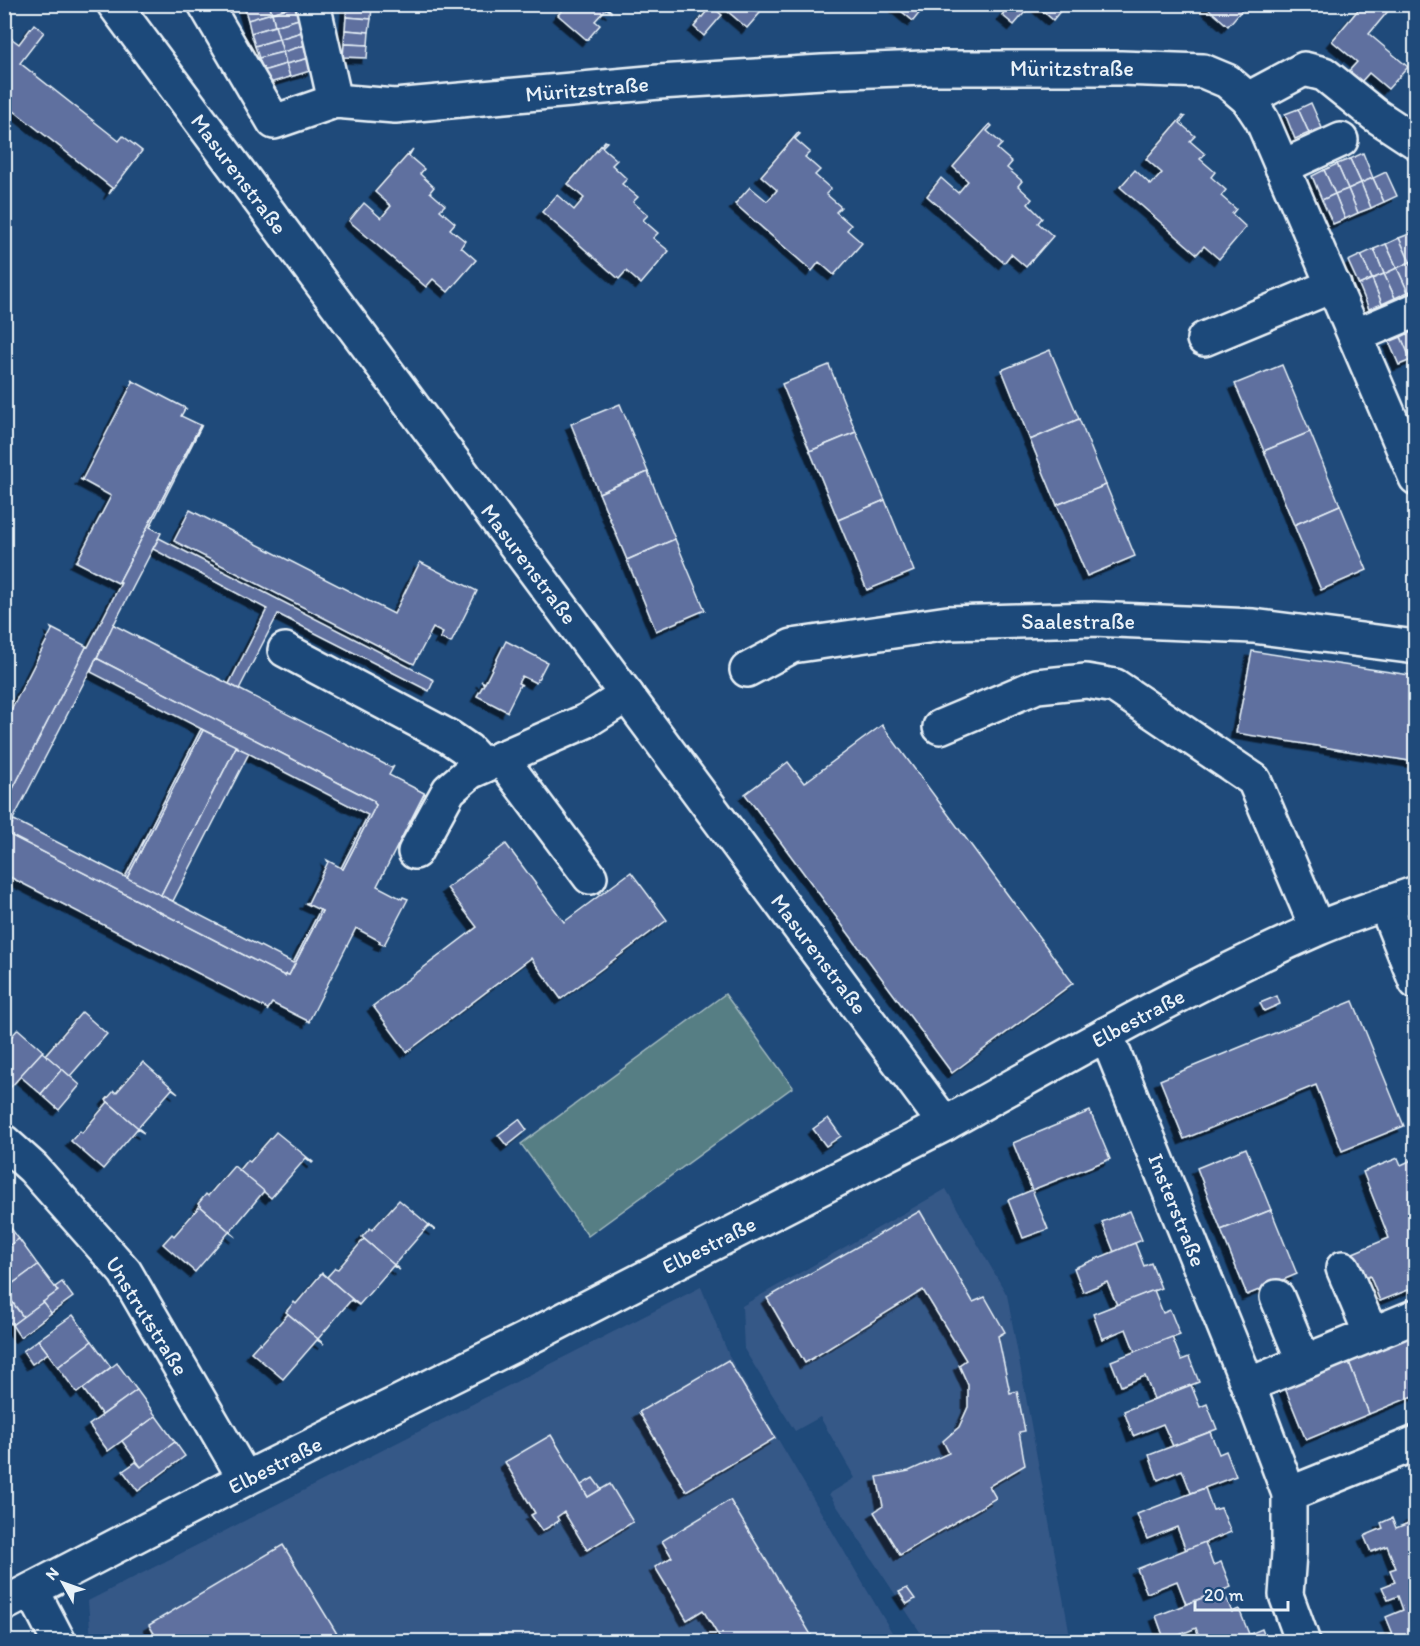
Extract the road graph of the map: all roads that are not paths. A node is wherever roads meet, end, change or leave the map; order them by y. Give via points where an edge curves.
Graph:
1 (114, 4) edge
2 (206, 4) edge
3 (313, 4) edge
4 (1248, 99) junction
5 (335, 101) junction
6 (1341, 140) dead end
7 (1416, 142) edge
8 (1282, 167) junction
9 (1334, 285) junction
10 (1416, 310) edge
11 (1355, 336) junction
12 (1204, 339) dead end
13 (1416, 478) edge
14 (1416, 647) edge
15 (285, 650) dead end
16 (747, 670) dead end
17 (627, 696) junction
18 (940, 727) dead end
19 (492, 762) junction
20 (415, 852) dead end
21 (590, 877) dead end
22 (1416, 893) edge
23 (1384, 904) junction
24 (1317, 928) junction
25 (1416, 982) edge
26 (1106, 1034) junction
27 (945, 1124) junction
28 (4, 1142) edge
29 (1343, 1268) dead end
30 (1277, 1297) dead end
31 (1416, 1316) edge
32 (1371, 1334) junction
33 (1304, 1362) junction
34 (1248, 1385) junction
35 (1416, 1443) edge
36 (245, 1479) junction
37 (1290, 1494) junction
38 (18, 1597) edge
39 (59, 1641) edge
40 (1303, 1641) edge

1 - 17 street, Masurenstraße
2 - 5 street via 274,122
3 - 5 street
4 - 5 street, Müritzstraße via 1227,81 1203,71 924,68 659,82 395,106
4 - 7 street via 1304,69 1324,74
4 - 8 street, Müritzstraße via 1262,120
6 - 8 street
8 - 9 street, Müritzstraße
9 - 11 street, Müritzstraße
9 - 12 street
10 - 11 street
11 - 13 street, Müritzstraße
14 - 16 street, Saalestraße via 1253,626 1093,619 948,623 792,646
15 - 19 street
17 - 19 street via 586,721
17 - 27 street, Masurenstraße
18 - 24 street via 1037,686 1086,681 1115,686 1254,780
19 - 20 street via 470,772 449,790
19 - 21 street
22 - 23 street, Elbestraße
23 - 24 street, Elbestraße
23 - 25 street
24 - 26 street, Elbestraße
26 - 27 street, Elbestraße
26 - 34 street, Insterstraße
27 - 36 street, Elbestraße
28 - 36 street, Unstrutstraße via 33,1168 124,1272
29 - 32 street
30 - 33 street
31 - 32 street
32 - 33 street
33 - 34 street
34 - 37 street, Insterstraße
35 - 37 street
36 - 38 street, Elbestraße
37 - 40 street, Insterstraße via 1286,1595
38 - 39 street

